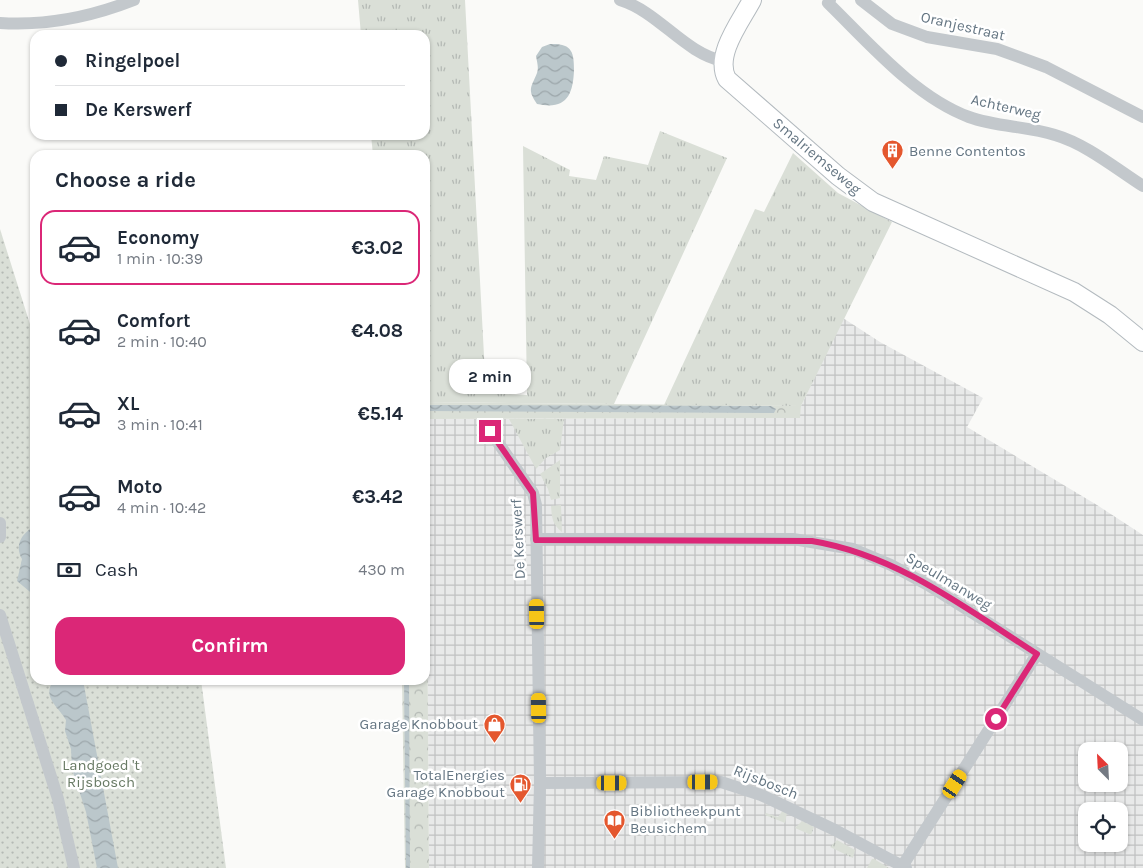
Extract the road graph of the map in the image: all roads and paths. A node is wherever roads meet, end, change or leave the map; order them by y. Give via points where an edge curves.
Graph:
1 (134, 0) edge
2 (620, 0) edge
3 (752, 0) edge
4 (861, 0) edge
5 (827, 1) edge
6 (0, 23) edge
7 (723, 60) junction
8 (1143, 117) edge
9 (1143, 186) edge
10 (1143, 342) edge
11 (490, 431) dead end
12 (0, 523) edge
13 (0, 537) edge
14 (536, 540) junction
15 (0, 616) edge
16 (1037, 654) junction
17 (1143, 720) edge
18 (540, 783) junction
19 (905, 867) edge
20 (74, 868) edge
21 (538, 868) edge

1 - 6 street via 70,19
2 - 7 street via 663,24 701,53
3 - 7 street
4 - 8 street, Oranjestraat via 892,24 928,37 997,49 1046,67
5 - 9 street, Achterweg via 896,70 944,104 970,118 1040,130 1063,138
7 - 10 street, Smalriemseweg via 727,79 838,176 873,202 1074,292
11 - 14 street, De Kerswerf via 533,493
12 - 13 street
14 - 16 street, Speulmanweg via 793,539 853,549 928,585
14 - 18 street, De Kerswerf
15 - 20 street via 58,800
16 - 17 street, Speulmanweg
16 - 19 street
18 - 19 street, Rijsbosch via 721,782 761,795
18 - 21 street, De Kerswerf

